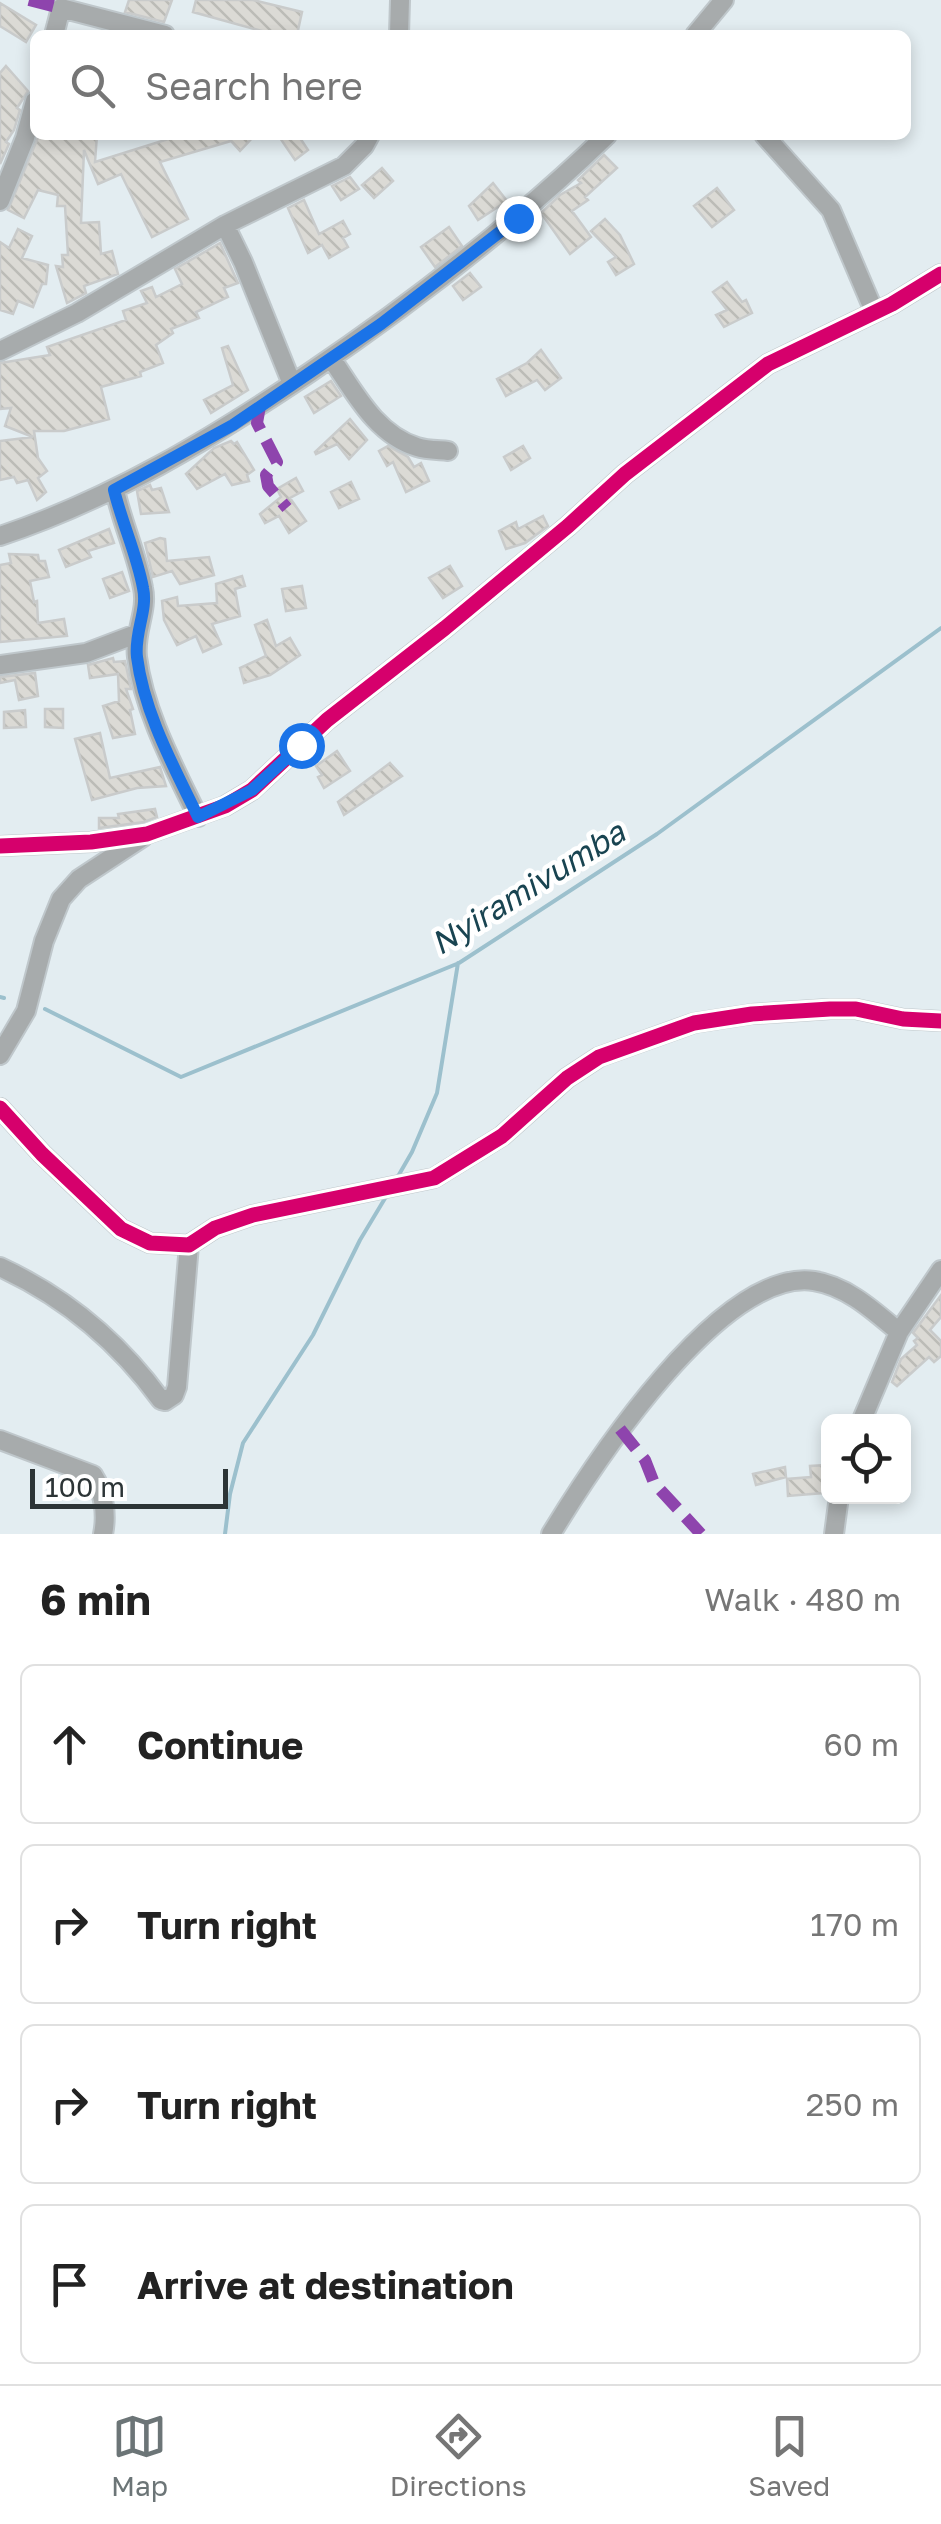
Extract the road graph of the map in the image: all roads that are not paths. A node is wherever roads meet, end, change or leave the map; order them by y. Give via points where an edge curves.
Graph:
1 (400, 0) edge
2 (724, 0) edge
3 (55, 30) edge
4 (146, 30) edge
5 (398, 30) edge
6 (699, 30) edge
7 (30, 120) edge
8 (367, 140) edge
9 (602, 140) edge
10 (768, 140) edge
11 (0, 200) edge
12 (225, 225) junction
13 (941, 274) edge
14 (874, 311) junction
15 (0, 351) edge
16 (332, 358) junction
17 (292, 384) junction
18 (448, 451) dead end
19 (114, 490) junction
20 (0, 536) edge
21 (136, 634) junction
22 (0, 665) edge
23 (198, 817) junction
24 (147, 834) junction
25 (0, 846) edge
26 (941, 1021) edge
27 (0, 1055) edge
28 (0, 1108) edge
29 (189, 1245) junction
30 (0, 1267) edge
31 (941, 1270) edge
32 (899, 1332) junction
33 (863, 1414) edge
34 (0, 1440) edge
35 (838, 1504) edge
36 (102, 1534) edge
37 (551, 1534) edge
38 (834, 1534) edge

1 - 5 street
2 - 6 street
3 - 4 street via 61,8
7 - 11 street
8 - 12 street via 344,166
9 - 16 street via 498,235
10 - 14 street via 831,210
12 - 15 street
12 - 17 street
13 - 14 street
14 - 23 street via 768,364 327,720 252,790
16 - 17 street
16 - 18 street via 369,415 389,432 416,447
17 - 19 street via 217,435
19 - 20 street
19 - 21 street via 144,588
21 - 22 street via 86,653
21 - 23 street via 160,734
23 - 24 street
24 - 25 street
24 - 27 street via 79,879 61,899 26,1010
26 - 29 street via 830,1008 694,1023 599,1056 502,1136 434,1178 253,1215
28 - 29 street via 121,1228 150,1243
29 - 30 street via 177,1387 165,1401 84,1318
31 - 32 street
32 - 33 street
32 - 37 street via 839,1288 788,1282 756,1294 641,1400
34 - 36 street via 93,1475
35 - 38 street

